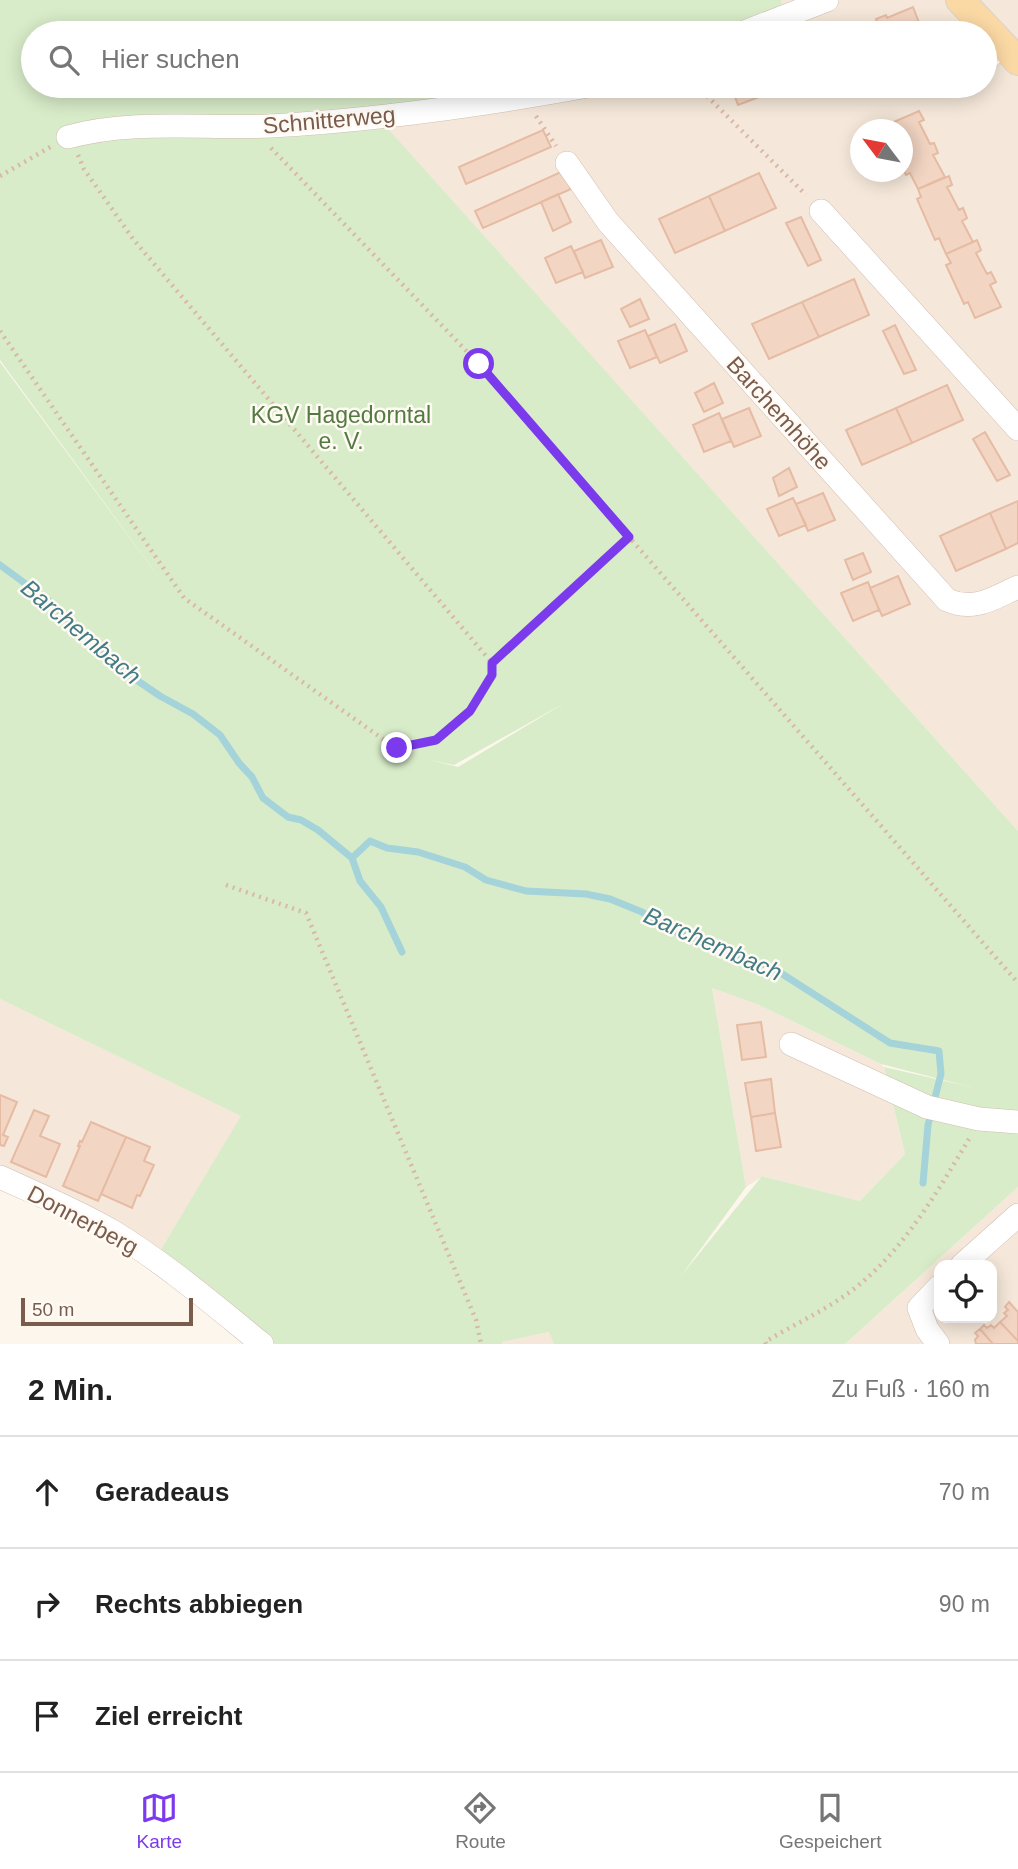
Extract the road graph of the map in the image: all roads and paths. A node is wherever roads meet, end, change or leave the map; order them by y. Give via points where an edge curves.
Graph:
1 (827, 0) edge
2 (960, 0) edge
3 (773, 21) edge
4 (976, 21) edge
5 (517, 98) edge
6 (525, 98) edge
7 (709, 98) edge
8 (251, 127) junction
9 (68, 137) junction
10 (568, 163) joint
11 (0, 176) edge
12 (821, 211) joint
13 (0, 331) edge
14 (1018, 429) edge
15 (629, 537) junction
16 (1018, 587) edge
17 (492, 663) junction
18 (226, 885) dead end
19 (1018, 983) edge
20 (790, 1044) dead end
21 (979, 1119) junction
22 (1018, 1122) edge
23 (0, 1177) edge
24 (1018, 1215) edge
25 (968, 1260) edge
26 (934, 1292) edge
27 (764, 1343) edge
28 (262, 1344) edge
29 (481, 1344) edge
30 (938, 1344) edge

1 - 3 street
2 - 4 main road
5 - 8 street, Schnitterweg via 352,121
6 - 10 path
7 - 12 path
8 - 9 street, Schnitterweg via 117,128
8 - 15 path via 479,364
9 - 11 path
9 - 17 path via 84,169 133,239
10 - 16 street, Barchemhöhe via 608,222 947,600 975,605
12 - 14 street
13 - 17 path via 184,598 397,748 436,740 470,711 492,675
15 - 17 path
15 - 19 path
18 - 29 path via 306,913 476,1320
20 - 21 street via 927,1107
21 - 22 street
21 - 27 path via 882,1264 839,1299
23 - 28 street, Donnerberg via 84,1215 145,1252
24 - 25 street
26 - 30 street via 919,1308

